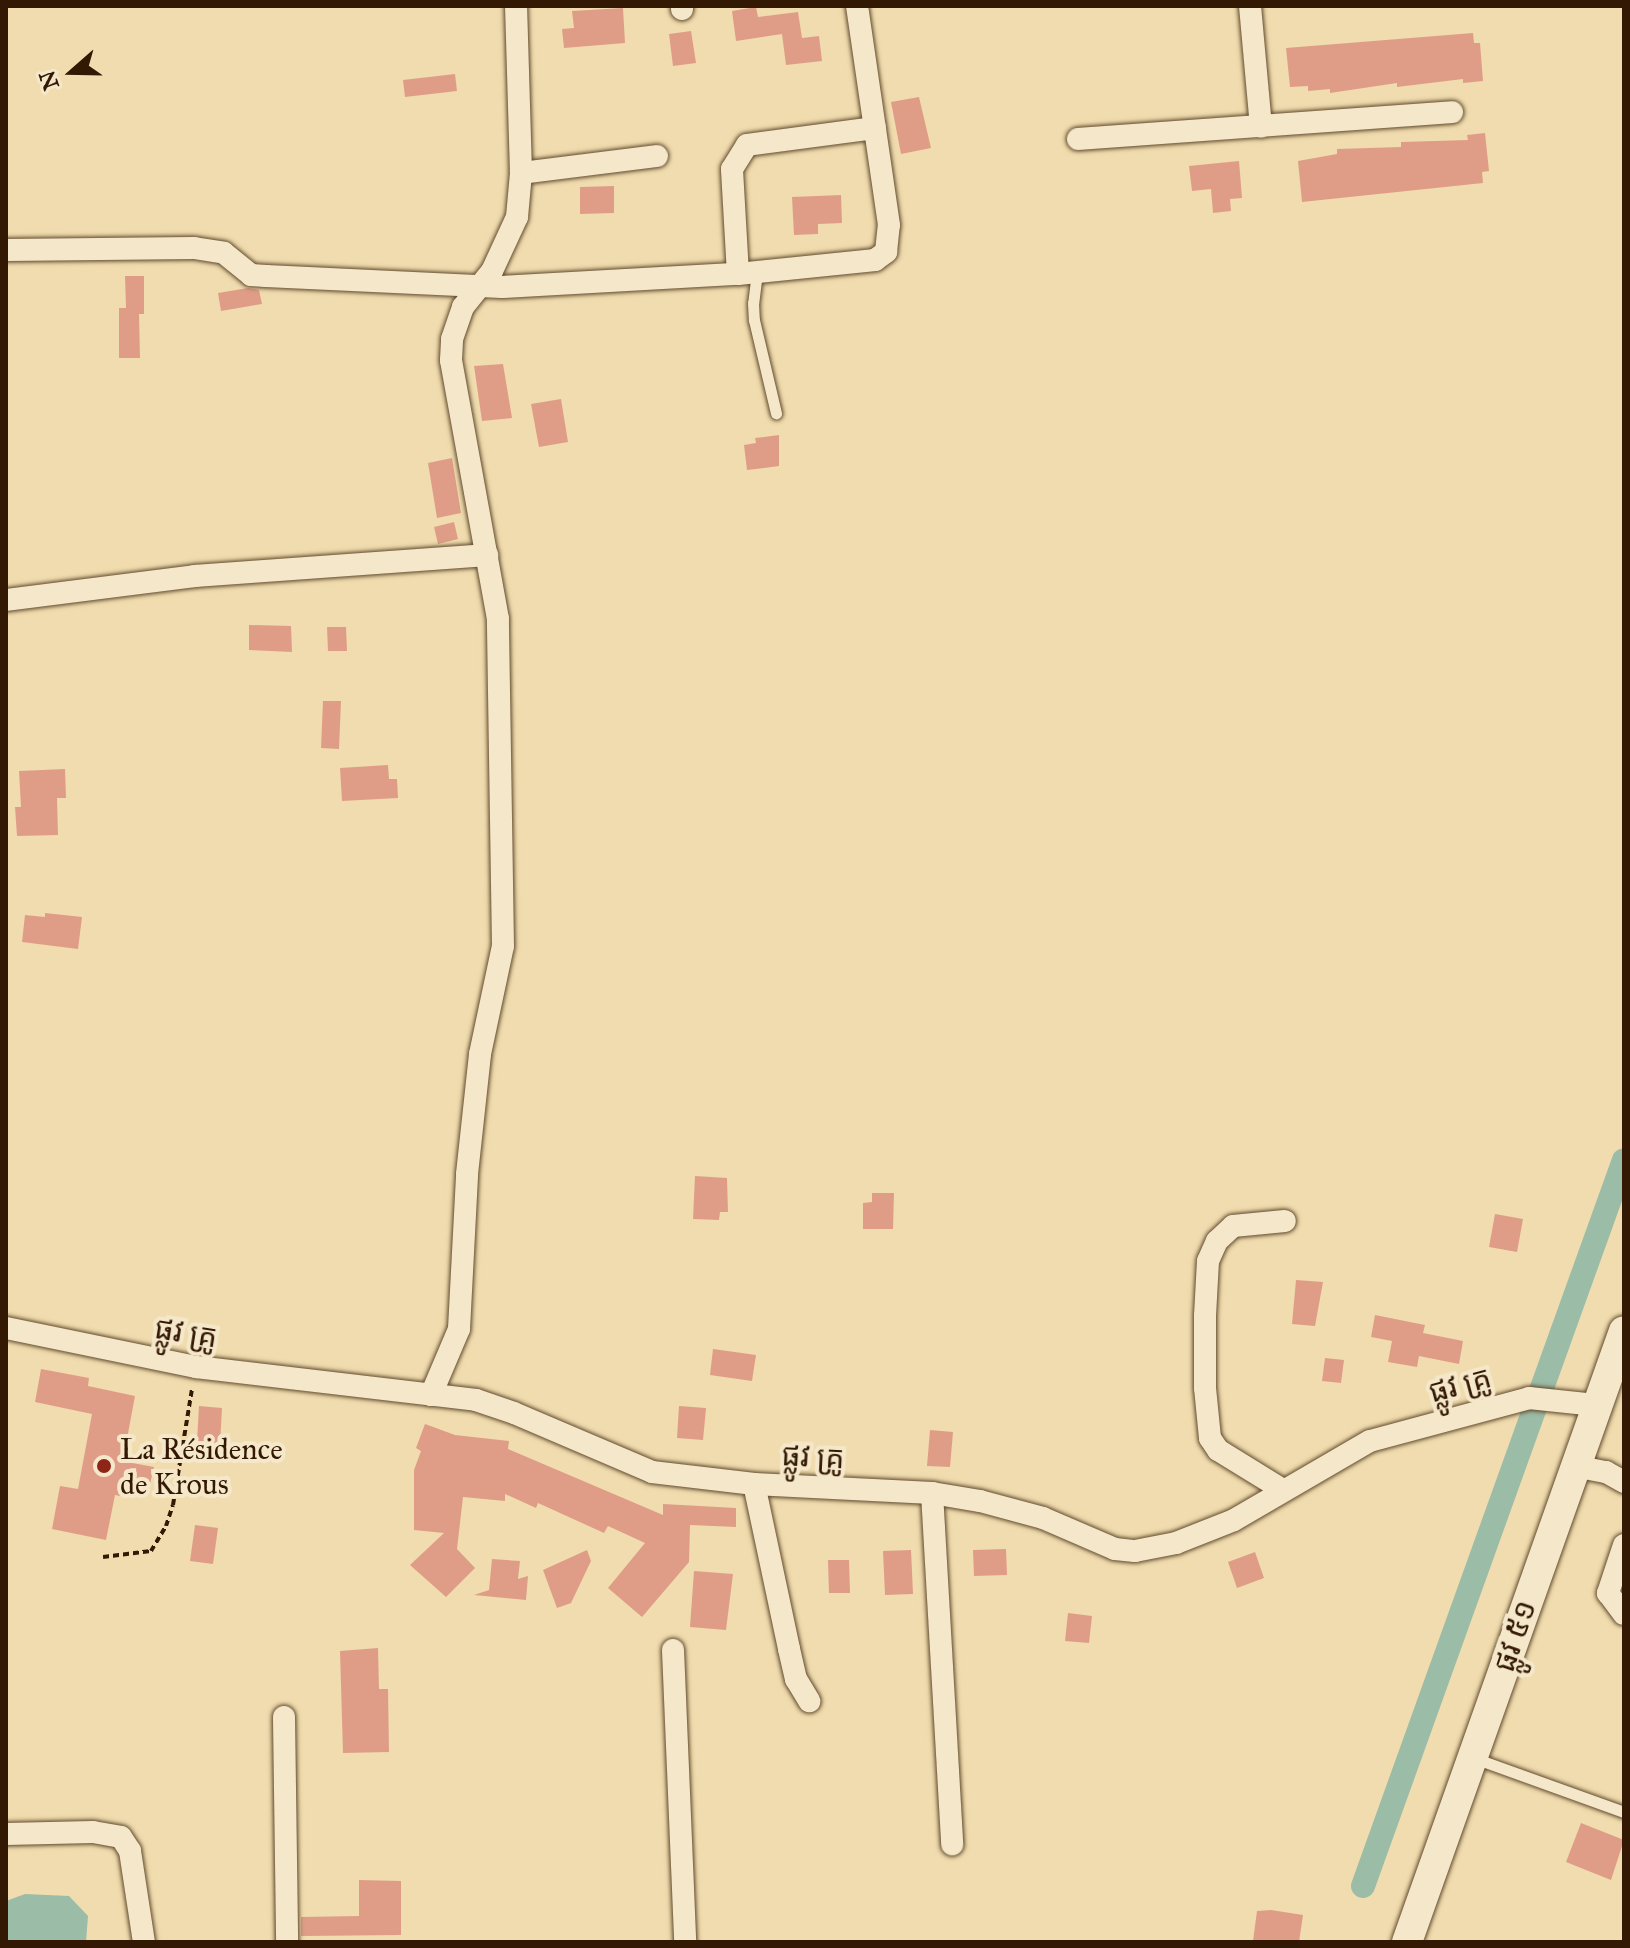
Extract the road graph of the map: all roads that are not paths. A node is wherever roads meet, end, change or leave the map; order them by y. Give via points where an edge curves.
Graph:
1 (516, 6) edge
2 (857, 6) edge
3 (1250, 6) edge
4 (1452, 112) dead end
5 (1261, 126) junction
6 (875, 128) junction
7 (1078, 139) dead end
8 (657, 156) dead end
9 (521, 173) junction
10 (6, 250) edge
11 (748, 273) junction
12 (481, 286) junction
13 (776, 413) dead end
14 (487, 555) junction
15 (6, 600) edge
16 (1285, 1221) dead end
17 (6, 1328) edge
18 (1624, 1331) edge
19 (431, 1395) junction
20 (1585, 1402) junction
21 (1574, 1466) junction
22 (1624, 1482) edge
23 (754, 1484) junction
24 (1283, 1490) junction
25 (932, 1493) junction
26 (1624, 1545) edge
27 (1624, 1614) edge
28 (673, 1650) dead end
29 (809, 1701) dead end
30 (284, 1717) dead end
31 (1474, 1757) junction
32 (1624, 1812) edge
33 (6, 1834) edge
34 (952, 1844) dead end
35 (144, 1942) edge
36 (287, 1942) edge
37 (685, 1942) edge
38 (1407, 1942) edge

1 - 9 street
2 - 6 street
3 - 5 street
4 - 5 street
5 - 7 street
6 - 11 street via 747,145 732,169
6 - 11 street via 889,225 883,256
8 - 9 street
9 - 12 street via 517,217
10 - 12 street via 194,248 224,253 251,275
11 - 12 street
11 - 13 lane
12 - 14 street via 456,323 451,360
14 - 15 street via 195,576
14 - 19 street via 498,619 503,946 480,1054 459,1329
16 - 24 street via 1233,1226 1217,1241 1208,1261 1205,1316 1210,1438 1218,1450
17 - 19 street, ផ្លូវ គ្រូ via 196,1367
18 - 20 main road, ផ្លូវ ៥១
19 - 23 street, ផ្លូវ គ្រូ via 496,1406 652,1472
20 - 21 main road, ផ្លូវ ៥១
20 - 24 street, ផ្លូវ គ្រូ via 1529,1398 1370,1441
21 - 22 street via 1606,1472
21 - 31 main road, ផ្លូវ ៥១
23 - 25 street, ផ្លូវ គ្រូ
23 - 29 street via 796,1679
24 - 25 street, ផ្លូវ គ្រូ via 1201,1534 1135,1551 1095,1542 1013,1508
25 - 34 street
26 - 27 street via 1608,1593
28 - 37 street
30 - 36 street
31 - 32 lane
31 - 38 main road, ផ្លូវ ៥១
33 - 35 street via 93,1832 121,1837 130,1851

